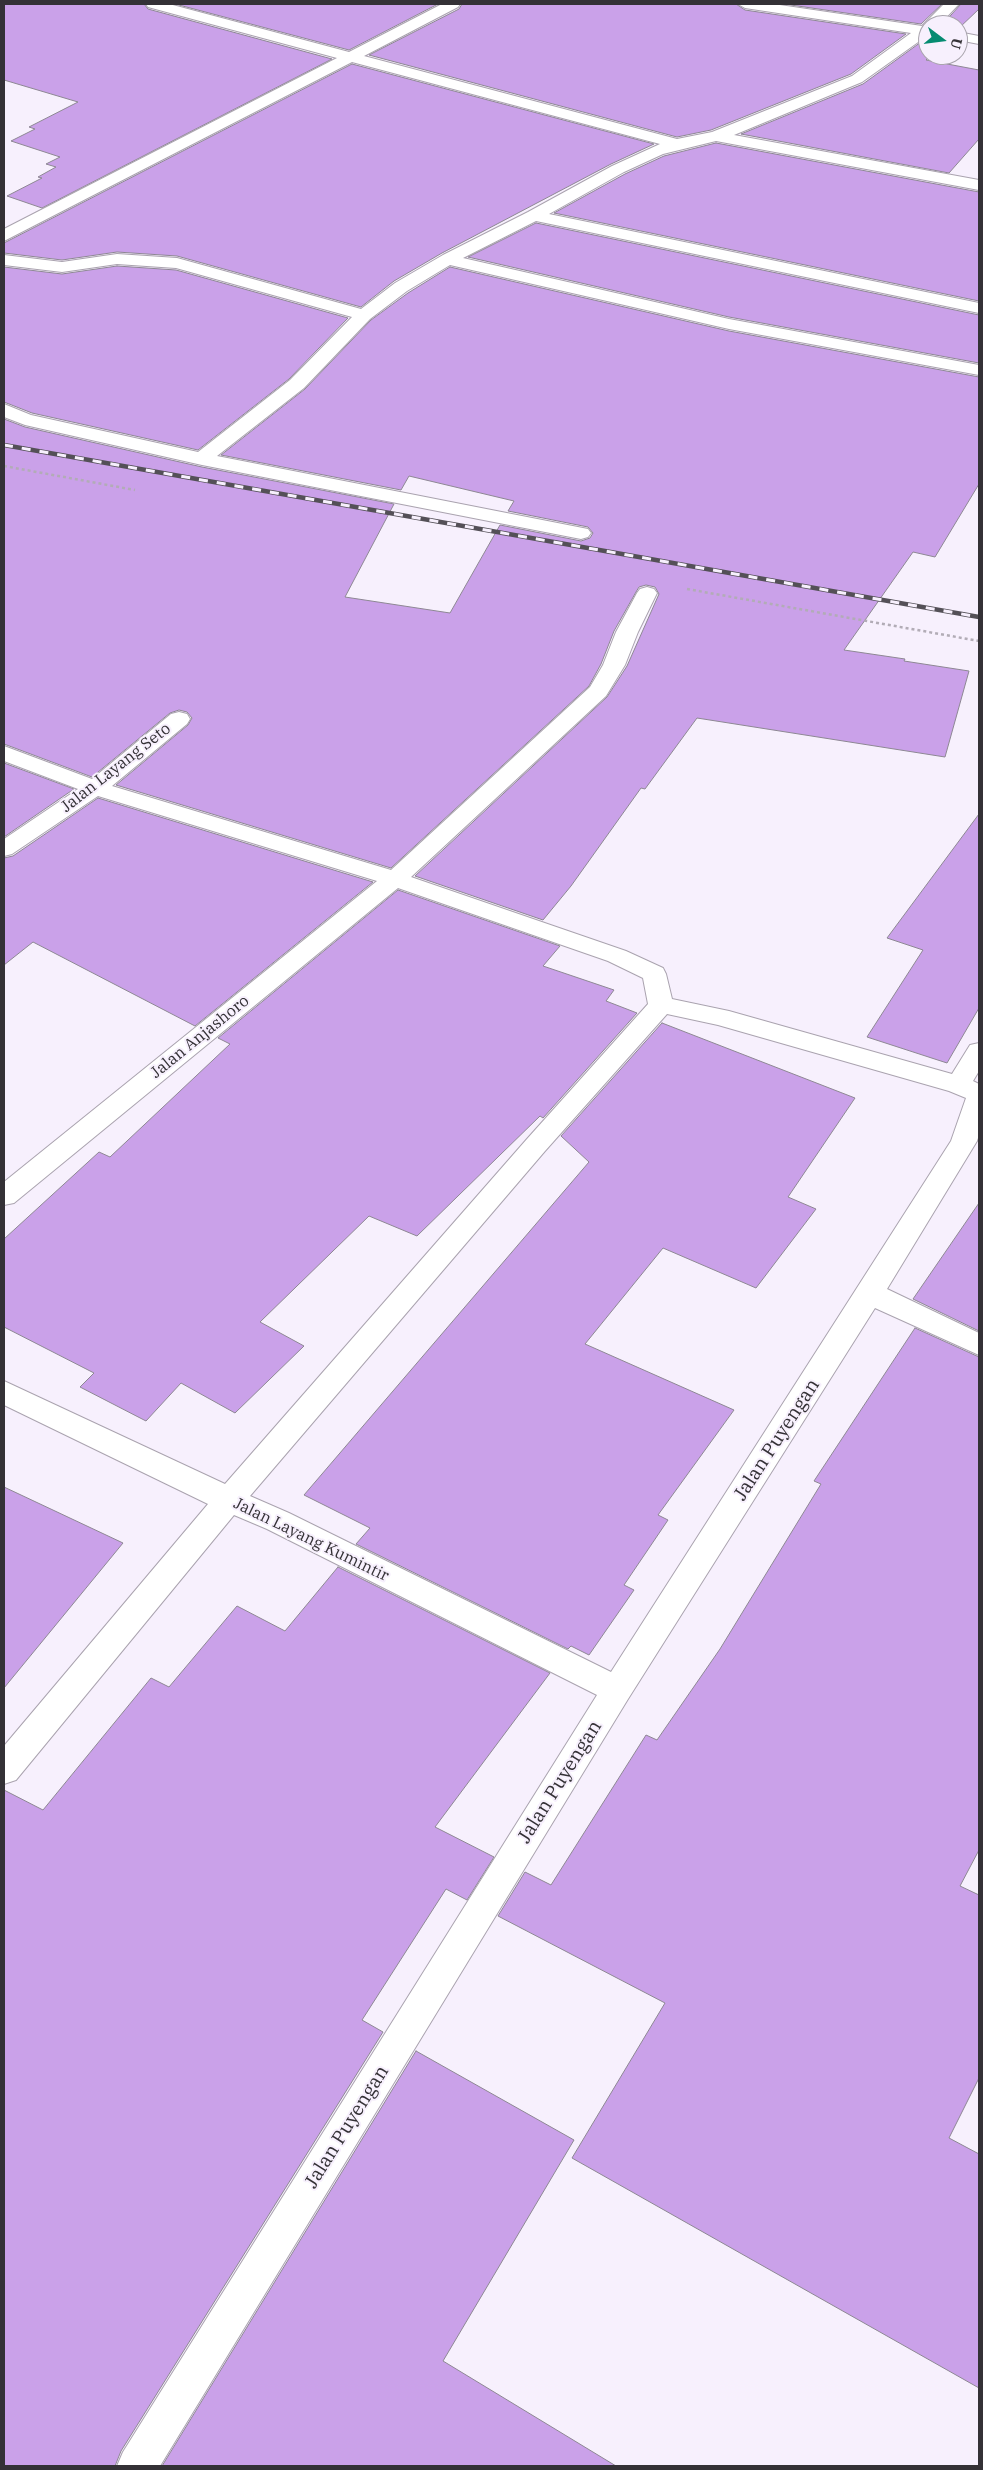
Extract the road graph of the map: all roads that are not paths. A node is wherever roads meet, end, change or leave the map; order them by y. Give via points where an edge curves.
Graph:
1 (153, 4) edge
2 (453, 4) edge
3 (745, 4) edge
4 (952, 4) edge
5 (941, 15) edge
6 (918, 28) edge
7 (918, 36) edge
8 (348, 57) junction
9 (716, 136) junction
10 (677, 144) junction
11 (979, 185) edge
12 (534, 216) junction
13 (4, 236) edge
14 (449, 259) junction
15 (4, 260) edge
16 (979, 308) edge
17 (364, 315) junction
18 (979, 370) edge
19 (4, 410) edge
20 (202, 459) junction
21 (581, 533) dead end
22 (647, 593) dead end
23 (179, 719) dead end
24 (4, 753) edge
25 (95, 788) junction
26 (4, 849) edge
27 (395, 879) junction
28 (661, 1005) junction
29 (979, 1051) edge
30 (972, 1092) edge
31 (4, 1196) edge
32 (870, 1293) junction
33 (979, 1345) edge
34 (4, 1392) edge
35 (229, 1500) junction
36 (617, 1690) junction
37 (4, 1770) edge
38 (137, 2466) edge

1 - 8 street
2 - 8 street
3 - 6 street
4 - 5 street
7 - 9 street via 857,79
8 - 10 street
8 - 13 street
9 - 10 street
9 - 11 street
10 - 12 street via 618,169
12 - 14 street
12 - 16 street
14 - 17 street via 401,287
14 - 18 street via 728,324
15 - 17 street via 62,267 117,259 177,263
17 - 20 street via 297,384
19 - 20 street via 26,419
20 - 21 street
22 - 27 street, Jalan Anjashoro via 614,665 598,690
23 - 25 street, Jalan Layang Seto
24 - 25 street
25 - 26 street, Jalan Layang Seto
25 - 27 street
27 - 28 street via 617,956 654,974
27 - 31 street, Jalan Anjashoro
28 - 30 street via 720,1017
28 - 35 street
29 - 30 street, Jalan Puyengan
30 - 32 street, Jalan Puyengan via 964,1141
32 - 33 street
32 - 36 street, Jalan Puyengan
34 - 35 street, Jalan Layang Kumintir
35 - 36 street, Jalan Layang Kumintir via 278,1521
35 - 37 street
36 - 38 street, Jalan Puyengan

